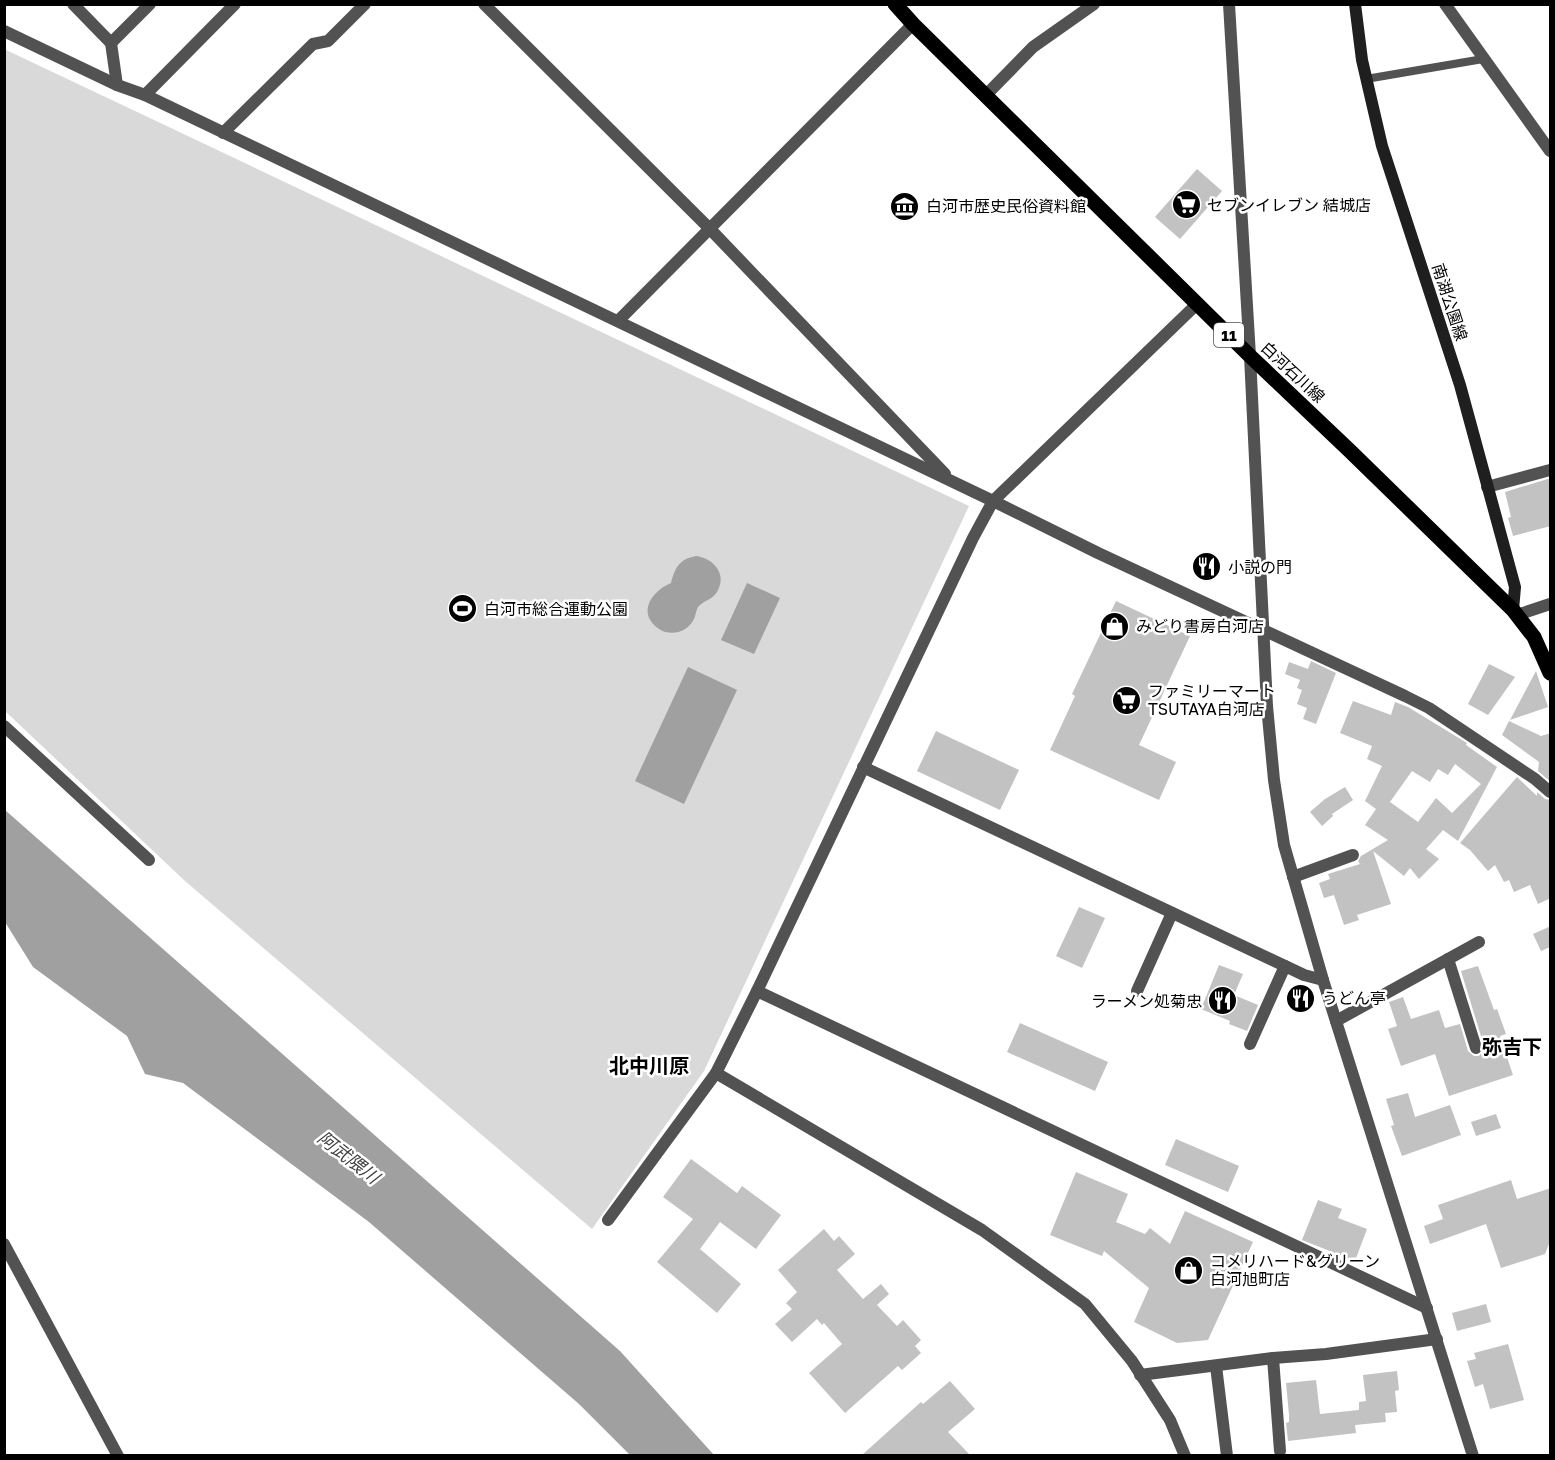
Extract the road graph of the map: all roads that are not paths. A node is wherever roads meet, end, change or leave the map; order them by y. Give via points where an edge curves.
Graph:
1 (73, 4) edge
2 (150, 4) edge
3 (236, 4) edge
4 (364, 4) edge
5 (484, 4) edge
6 (1094, 4) edge
7 (1229, 4) edge
8 (1355, 4) edge
9 (1445, 4) edge
10 (897, 5) edge
11 (913, 24) junction
12 (4, 30) edge
13 (111, 43) junction
14 (1483, 59) junction
15 (1366, 79) junction
16 (117, 85) junction
17 (145, 95) junction
18 (986, 95) junction
19 (223, 133) junction
20 (1551, 151) edge
21 (710, 229) junction
22 (1198, 303) junction
23 (618, 321) junction
24 (1250, 356) junction
25 (1551, 470) edge
26 (952, 481) junction
27 (1487, 487) junction
28 (993, 501) junction
29 (1551, 604) edge
30 (1515, 612) junction
31 (1262, 628) junction
32 (1551, 673) edge
33 (4, 726) edge
34 (862, 767) junction
35 (1551, 792) edge
36 (1353, 855) dead end
37 (149, 860) dead end
38 (1293, 877) junction
39 (1172, 913) junction
40 (1479, 942) dead end
41 (1448, 959) junction
42 (1285, 966) junction
43 (1323, 980) junction
44 (758, 991) junction
45 (1137, 992) dead end
46 (1336, 1021) junction
47 (1250, 1044) dead end
48 (1476, 1048) dead end
49 (716, 1073) junction
50 (608, 1220) dead end
51 (4, 1244) edge
52 (1426, 1308) junction
53 (1437, 1339) junction
54 (1273, 1358) junction
55 (1216, 1366) junction
56 (1140, 1375) junction
57 (1280, 1451) dead end
58 (118, 1455) edge
59 (1185, 1455) edge
60 (1227, 1455) edge
61 (1473, 1455) edge

1 - 13 street
2 - 13 street
3 - 17 street
4 - 19 street via 328,41 313,44
5 - 21 street
6 - 18 street via 1033,47
7 - 24 street
8 - 15 main road, 南湖公園線
9 - 14 street
10 - 11 main road, 白河石川線 / 11
11 - 18 main road, 白河石川線 / 11
11 - 21 street
12 - 16 street
13 - 16 street
14 - 15 lane
14 - 20 street
15 - 27 main road, 南湖公園線 via 1382,146 1460,385
16 - 17 street
17 - 19 street
18 - 22 main road, 白河石川線 / 11
19 - 23 street
21 - 23 street
21 - 26 street
22 - 24 main road, 白河石川線 / 11
22 - 28 street
23 - 26 street
24 - 30 main road, 白河石川線 / 11
24 - 31 street
25 - 27 street
26 - 28 street
27 - 30 main road, 南湖公園線 via 1515,587
28 - 31 street
28 - 34 street
29 - 30 street
30 - 32 main road, 白河石川線 / 11 via 1534,637
31 - 35 street via 1429,708
31 - 38 street via 1274,780
33 - 37 street
34 - 39 street
34 - 44 street
36 - 38 street
38 - 43 street
39 - 42 street
39 - 45 street
40 - 41 street
41 - 46 street
41 - 48 street
42 - 43 street
42 - 47 street
43 - 46 street
44 - 49 street
44 - 52 street
46 - 52 street
49 - 50 street
49 - 56 street via 982,1230 1085,1304
51 - 58 street
52 - 53 street
53 - 54 street
53 - 61 street
54 - 55 street
54 - 57 street
55 - 56 street
55 - 60 street
56 - 59 street via 1170,1420

